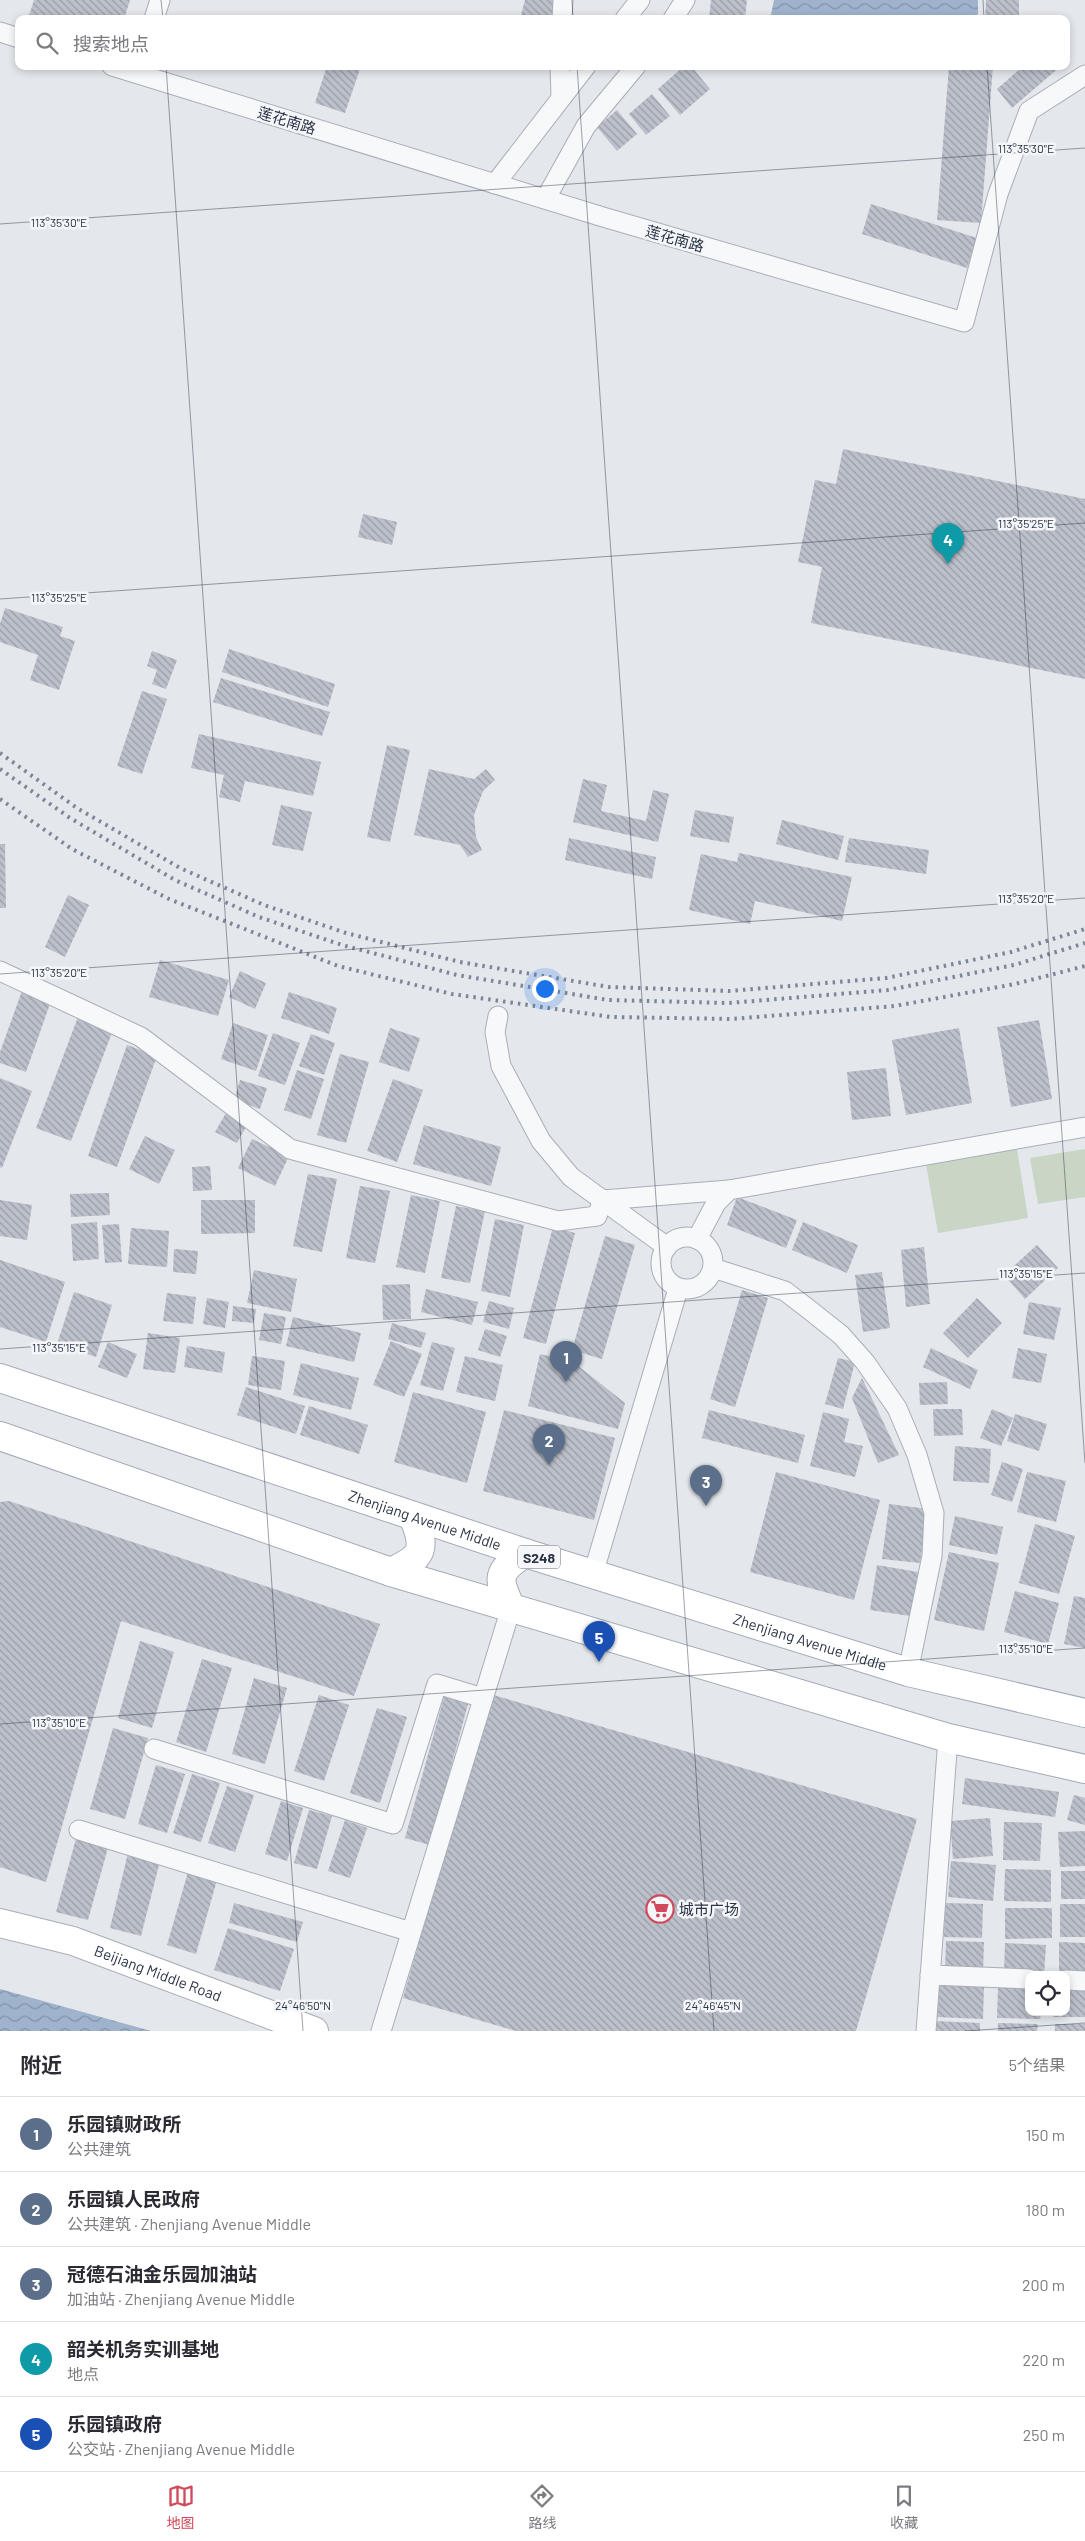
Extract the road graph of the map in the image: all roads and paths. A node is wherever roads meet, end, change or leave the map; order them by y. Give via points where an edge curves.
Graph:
1 (160, 0) edge
2 (563, 0) edge
3 (640, 0) edge
4 (686, 0) edge
5 (155, 15) edge
6 (562, 15) edge
7 (628, 15) edge
8 (676, 15) edge
9 (0, 32) edge
10 (15, 37) edge
11 (138, 70) edge
12 (560, 70) edge
13 (583, 70) edge
14 (633, 70) edge
15 (1085, 75) edge
16 (561, 97) junction
17 (495, 184) junction
18 (546, 198) junction
19 (0, 971) edge
20 (498, 1016) dead end
21 (1085, 1127) edge
22 (729, 1190) junction
23 (603, 1200) junction
24 (697, 1239) junction
25 (666, 1247) junction
26 (713, 1268) junction
27 (678, 1288) junction
28 (0, 1378) edge
29 (0, 1436) edge
30 (413, 1516) junction
31 (525, 1553) junction
32 (391, 1572) junction
33 (593, 1574) junction
34 (511, 1608) junction
35 (908, 1672) junction
36 (483, 1698) junction
37 (1085, 1713) edge
38 (948, 1738) junction
39 (154, 1749) dead end
40 (1085, 1770) edge
41 (79, 1830) dead end
42 (0, 1923) edge
43 (412, 1932) junction
44 (930, 1975) junction
45 (1025, 1979) edge
46 (1070, 1980) edge
47 (1085, 1981) edge
48 (314, 2031) edge
49 (381, 2031) edge
50 (926, 2031) edge

1 - 5 street
2 - 6 street
3 - 7 street
4 - 8 street
9 - 10 street
11 - 17 street, 莲花南路
12 - 16 street
13 - 16 street
14 - 18 street via 586,126
15 - 18 street, 莲花南路 via 1029,111 998,194 964,322
16 - 17 street
17 - 18 street, 莲花南路
19 - 23 street via 141,1037 290,1149 558,1221 597,1216
20 - 23 street via 495,1032 501,1066 541,1141 571,1177
21 - 22 street
22 - 23 street
22 - 24 street via 716,1203
23 - 25 street
24 - 25 street via 681,1238
24 - 26 street via 709,1250
25 - 27 street via 660,1262 661,1270 670,1284
26 - 27 street via 710,1276 696,1288
26 - 35 street via 785,1291 805,1306 841,1335 865,1362 897,1408 917,1455 934,1513 932,1556
27 - 33 street
28 - 30 main road, Zhenjiang Avenue Middle / S248
29 - 32 main road
30 - 31 main road, Zhenjiang Avenue Middle / S248
30 - 32 main road via 421,1538 419,1554 409,1564
31 - 33 main road, Zhenjiang Avenue Middle / S248
31 - 34 main road via 508,1565 501,1576 501,1587
32 - 34 main road
33 - 35 main road, Zhenjiang Avenue Middle / S248
34 - 36 street
34 - 38 main road
35 - 37 main road, Zhenjiang Avenue Middle / S248
36 - 39 street via 437,1684 393,1824
36 - 43 street
38 - 40 main road
38 - 44 street
41 - 43 street
42 - 48 main road, Beijiang Middle Road via 73,1941
43 - 49 street
44 - 45 street
44 - 50 street
46 - 47 street

